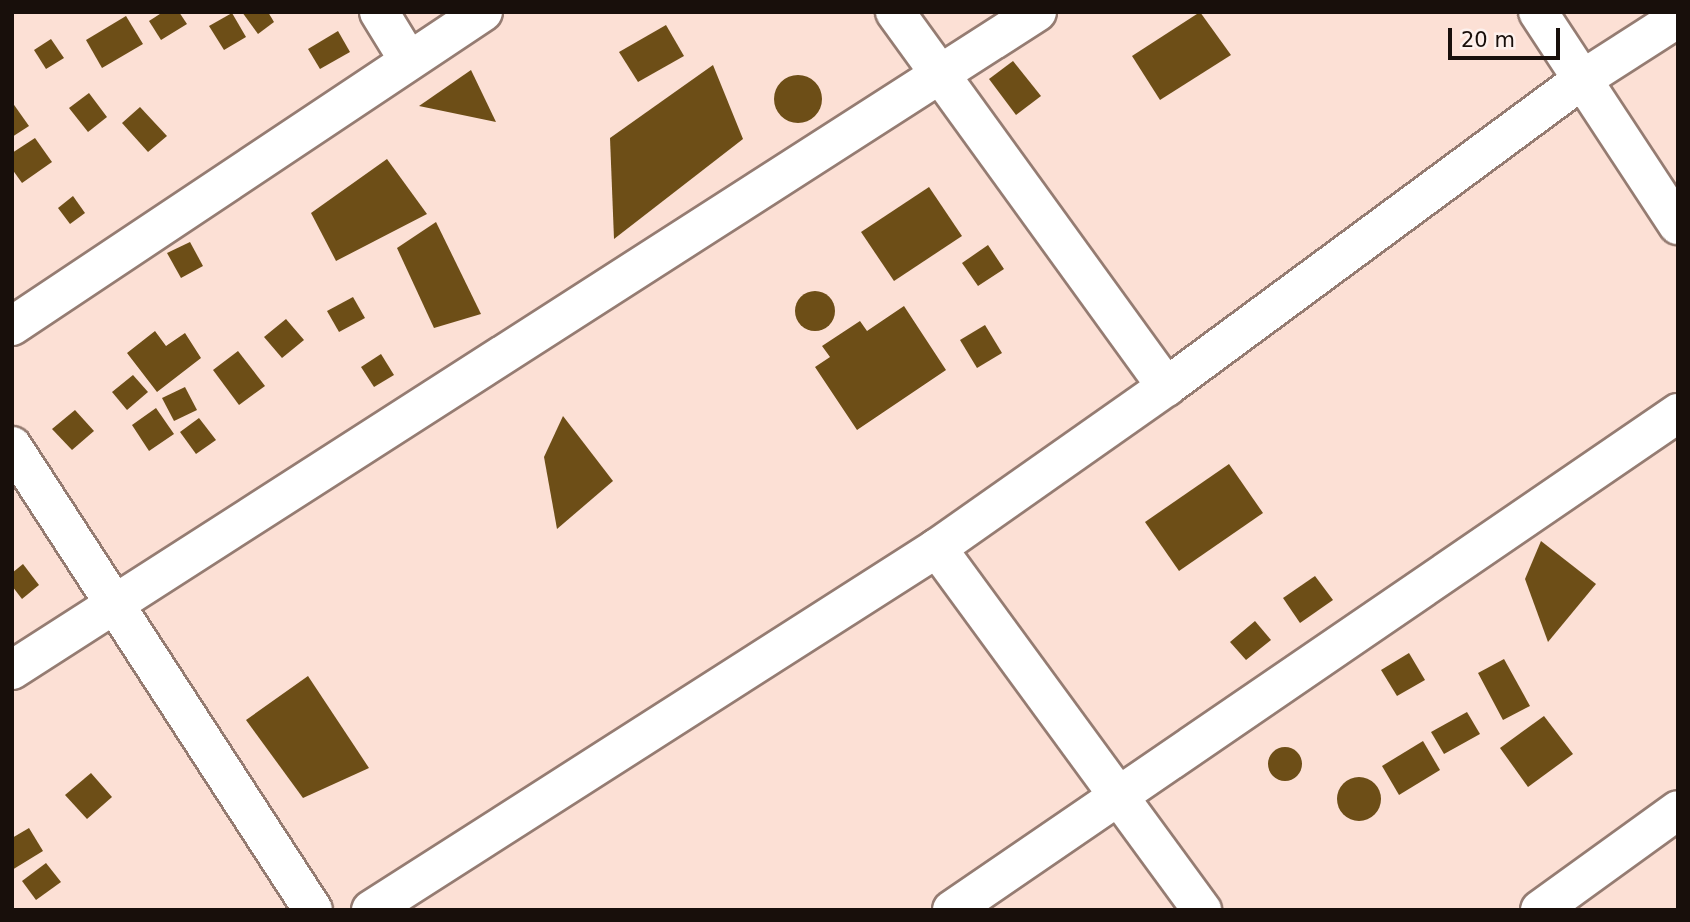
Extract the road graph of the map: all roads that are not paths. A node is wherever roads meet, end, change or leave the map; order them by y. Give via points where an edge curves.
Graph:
1 (379, 12) edge
2 (483, 12) edge
3 (895, 12) edge
4 (1037, 12) edge
5 (1538, 12) edge
6 (1678, 18) edge
7 (409, 61) junction
8 (939, 77) junction
9 (1583, 79) junction
10 (1678, 225) edge
11 (12, 326) edge
12 (1166, 387) junction
13 (1678, 413) edge
14 (12, 446) edge
15 (937, 548) junction
16 (117, 604) junction
17 (12, 670) edge
18 (1116, 798) junction
19 (1678, 810) edge
20 (313, 910) edge
21 (371, 910) edge
22 (952, 910) edge
23 (1202, 910) edge
24 (1540, 910) edge

1 - 7 street
2 - 7 street
3 - 8 street
4 - 8 street
5 - 9 street
6 - 9 street
7 - 11 street
8 - 12 street
8 - 16 street
9 - 10 street
9 - 12 street
12 - 15 street
13 - 18 street
14 - 16 street
15 - 18 street
15 - 21 street
16 - 17 street
16 - 20 street
18 - 22 street
18 - 23 street
19 - 24 street

